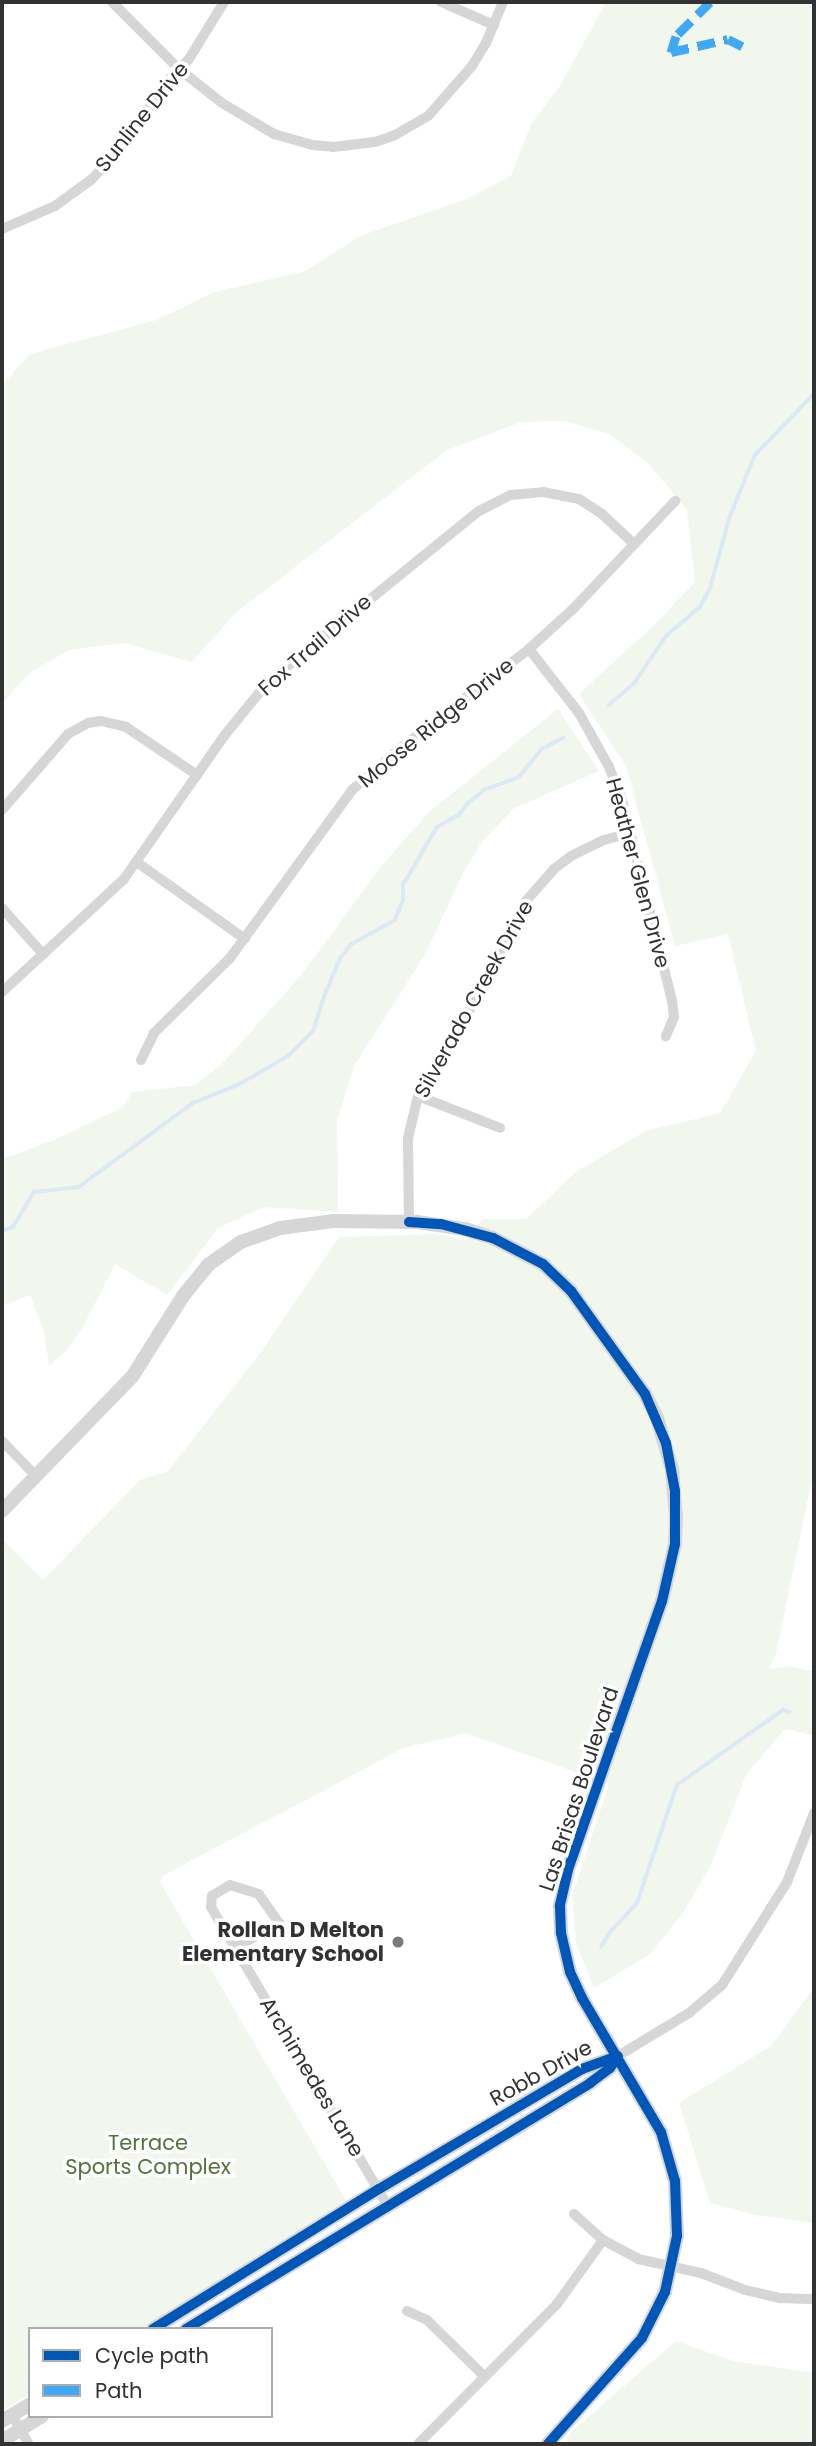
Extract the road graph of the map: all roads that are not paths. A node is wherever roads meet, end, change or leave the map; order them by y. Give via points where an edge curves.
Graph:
1 (111, 2) edge
2 (224, 2) edge
3 (441, 2) edge
4 (503, 2) edge
5 (494, 25) junction
6 (179, 69) junction
7 (2, 229) edge
8 (675, 501) dead end
9 (633, 543) junction
10 (529, 649) junction
11 (197, 775) junction
12 (2, 810) edge
13 (630, 833) junction
14 (138, 863) junction
15 (2, 908) edge
16 (245, 939) junction
17 (43, 954) junction
18 (2, 992) edge
19 (666, 1037) dead end
20 (141, 1060) dead end
21 (418, 1096) junction
22 (500, 1128) dead end
23 (409, 1222) junction
24 (2, 1441) edge
25 (36, 1476) junction
26 (2, 1511) edge
27 (814, 1813) edge
28 (236, 1948) junction
29 (618, 2056) junction
30 (379, 2189) junction
31 (388, 2206) junction
32 (574, 2214) dead end
33 (603, 2241) junction
34 (673, 2266) junction
35 (814, 2299) edge
36 (408, 2311) dead end
37 (156, 2327) edge
38 (189, 2327) edge
39 (485, 2377) junction
40 (28, 2405) edge
41 (7, 2418) edge
42 (39, 2418) edge
43 (20, 2430) junction
44 (2, 2441) edge
45 (29, 2444) edge
46 (418, 2444) edge
47 (548, 2444) edge

1 - 6 street
2 - 6 street, Sunline Drive
3 - 5 street
4 - 5 street
5 - 6 street via 460,84 429,115 395,135 354,146 312,145 274,134 222,103
6 - 7 street, Sunline Drive via 92,179 55,206
8 - 9 street, Moose Ridge Drive
9 - 10 street, Moose Ridge Drive
9 - 11 street, Fox Trail Drive via 579,499 543,492 510,495 478,511 275,676 245,708
10 - 13 street, Heather Glen Drive via 579,713 609,767
10 - 16 street, Moose Ridge Drive via 352,790
11 - 12 street via 126,727 88,723 68,734
11 - 14 street, Fox Trail Drive
13 - 19 street, Heather Glen Drive via 673,1001 674,1017
13 - 21 street, Silverado Creek Drive via 571,856 539,884
14 - 16 street
14 - 17 street, Fox Trail Drive
15 - 17 street
16 - 20 street, Moose Ridge Drive via 154,1033
17 - 18 street, Fox Trail Drive
21 - 22 street
21 - 23 street, Silverado Creek Drive via 408,1138
23 - 25 street, Las Brisas Boulevard via 333,1221 290,1226 259,1234 224,1252 195,1279 132,1377
23 - 29 street, Las Brisas Boulevard via 486,1235 543,1264 588,1311 634,1376 666,1443 676,1517 671,1570 568,1870 560,1906 570,1972
24 - 25 street
25 - 26 street, Las Brisas Boulevard
27 - 29 street, Robb Drive via 794,1869 722,1985 690,2013
28 - 28 street, Archimedes Lane via 279,1923 259,1894 230,1885 212,1896 211,1907
28 - 30 street, Archimedes Lane
29 - 30 street, Robb Drive via 582,2069
29 - 31 street, Robb Drive via 611,2068 590,2083
29 - 34 street, Las Brisas Boulevard via 652,2112 669,2156 678,2209
30 - 31 street, Archimedes Lane
30 - 37 street, Robb Drive
31 - 38 street, Robb Drive
32 - 33 street
33 - 34 street via 638,2259
33 - 39 street via 557,2304
34 - 35 street via 746,2290
34 - 47 street, Las Brisas Boulevard via 642,2338
36 - 39 street via 426,2320
39 - 46 street
40 - 41 street
41 - 43 street
42 - 43 street
43 - 44 street
43 - 45 street

